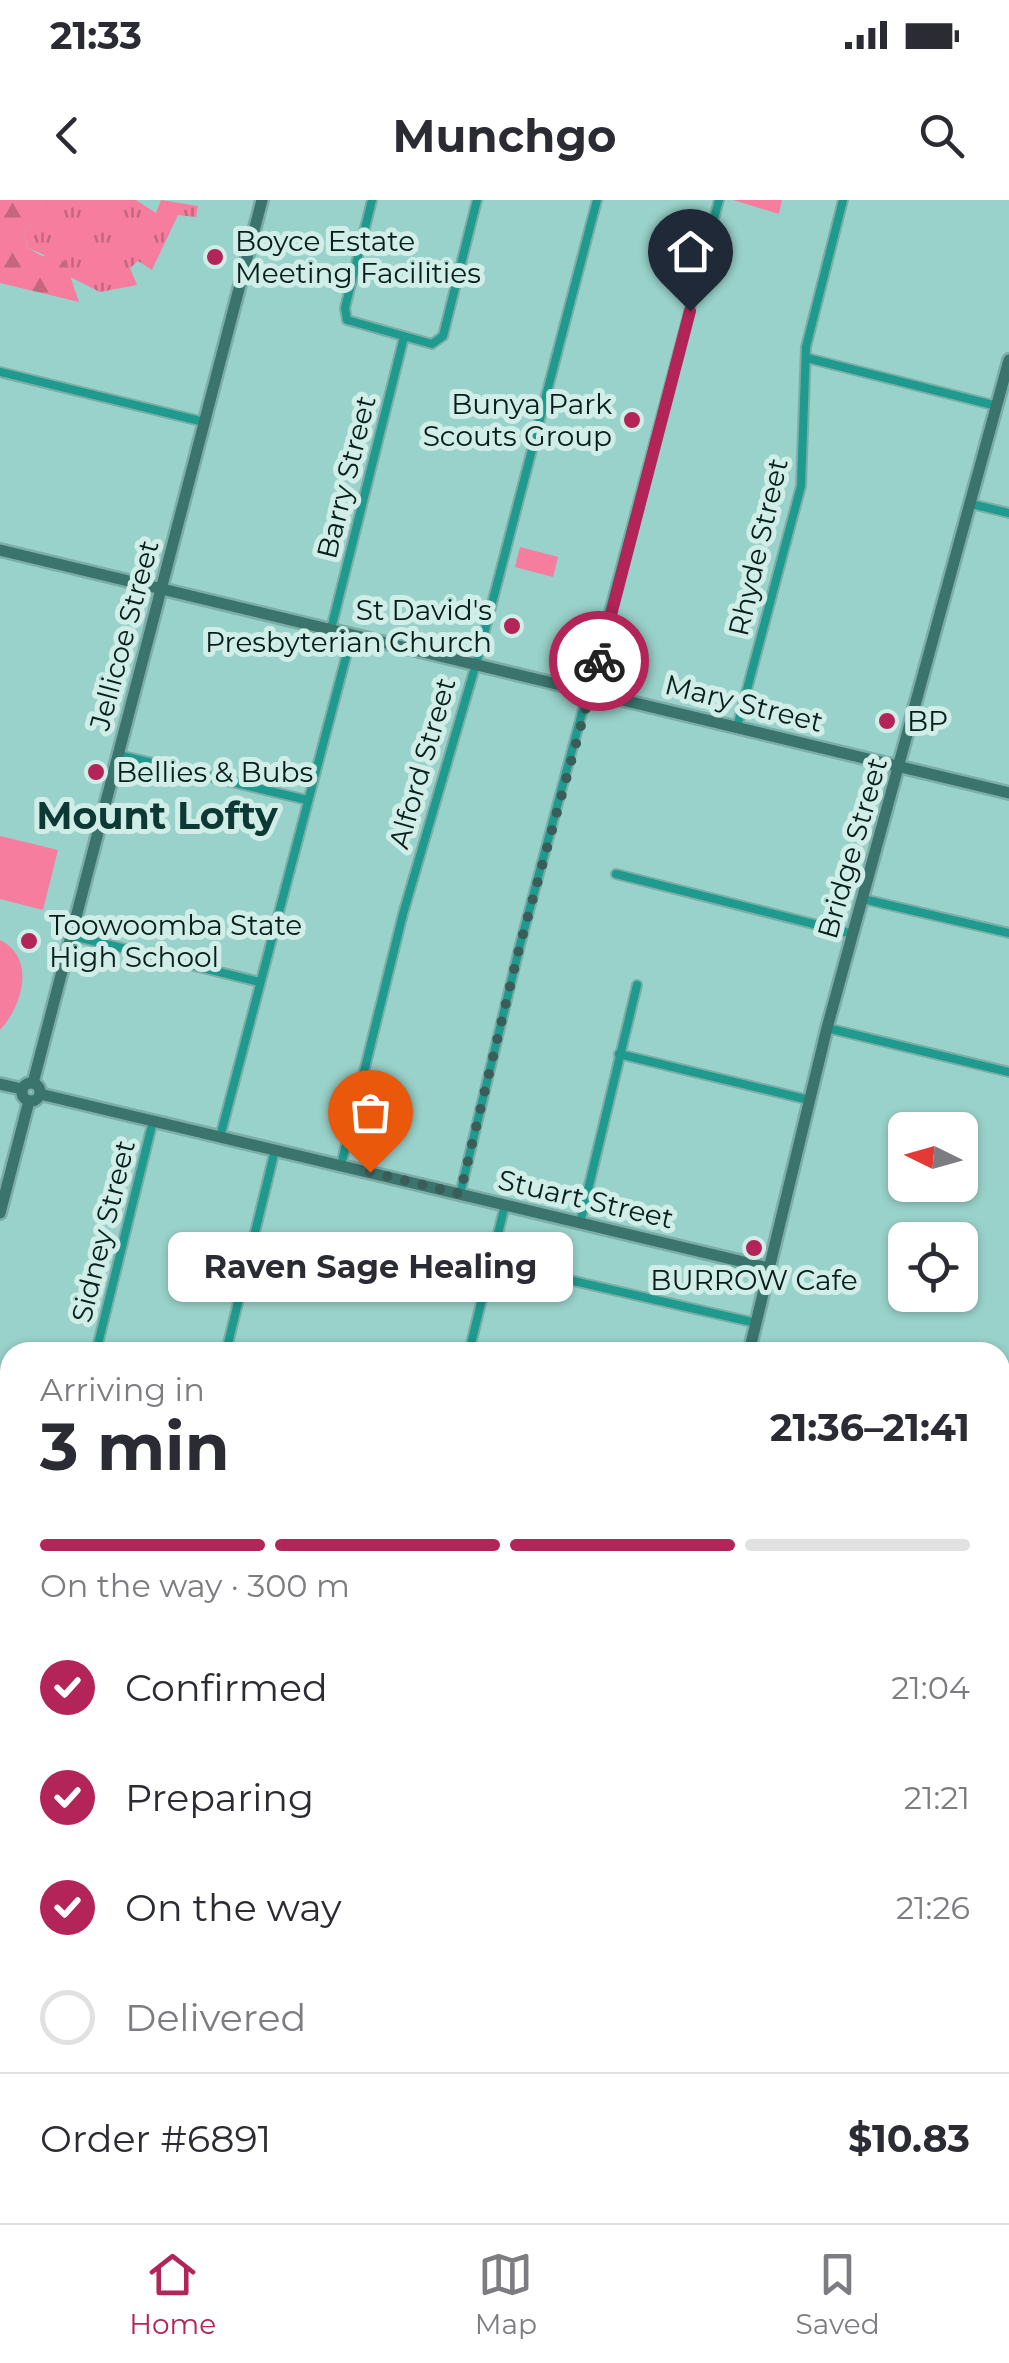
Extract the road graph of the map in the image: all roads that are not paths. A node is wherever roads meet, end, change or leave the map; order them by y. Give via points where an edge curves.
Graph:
1 (262, 200) edge
2 (372, 200) edge
3 (477, 200) edge
4 (598, 200) edge
5 (719, 200) edge
6 (843, 200) edge
7 (404, 337) junction
8 (807, 358) junction
9 (1009, 360) edge
10 (0, 372) edge
11 (998, 406) junction
12 (204, 422) junction
13 (971, 504) junction
14 (1009, 513) edge
15 (0, 550) edge
16 (163, 589) junction
17 (331, 628) junction
18 (352, 634) junction
19 (474, 664) junction
20 (592, 691) junction
21 (737, 726) junction
22 (119, 755) junction
23 (901, 767) junction
24 (1009, 793) edge
25 (308, 800) junction
26 (616, 874) dead end
27 (863, 899) junction
28 (1009, 933) edge
29 (853, 934) junction
30 (72, 936) junction
31 (260, 982) junction
32 (636, 986) dead end
33 (827, 1028) junction
34 (620, 1054) junction
35 (1009, 1072) edge
36 (0, 1084) edge
37 (31, 1092) junction
38 (809, 1100) junction
39 (153, 1120) junction
40 (220, 1137) junction
41 (274, 1150) junction
42 (341, 1166) junction
43 (460, 1194) junction
44 (505, 1205) junction
45 (0, 1213) edge
46 (580, 1223) junction
47 (491, 1262) junction
48 (769, 1268) junction
49 (756, 1323) junction
50 (98, 1342) edge
51 (228, 1342) edge
52 (471, 1342) edge
53 (753, 1342) edge

1 - 12 street, Jellicoe Street
2 - 7 street via 346,316 354,325
3 - 7 street via 443,336 432,344
4 - 19 street, Alford Street
5 - 20 street
6 - 8 street, Rhyde Street
7 - 17 street, Barry Street
8 - 11 street
8 - 21 street, Rhyde Street via 802,479
9 - 11 street, Bridge Street
10 - 12 street
11 - 13 street, Bridge Street
12 - 16 street, Jellicoe Street
13 - 14 street
13 - 23 street, Bridge Street
15 - 16 street, Mary Street
16 - 17 street, Mary Street
16 - 22 street, Jellicoe Street
17 - 18 street, Mary Street
18 - 19 street, Mary Street
18 - 25 street
19 - 20 street, Mary Street
19 - 42 street, Alford Street
20 - 21 street, Mary Street
20 - 43 street via 520,945
21 - 23 street, Mary Street
22 - 25 street
22 - 30 street, Jellicoe Street
23 - 24 street, Mary Street
23 - 27 street, Bridge Street
25 - 31 street
26 - 29 street
27 - 28 street
27 - 29 street, Bridge Street
29 - 33 street, Bridge Street
30 - 31 street
30 - 37 street, Jellicoe Street
31 - 40 street
32 - 34 street
33 - 35 street
33 - 38 street, Bridge Street
34 - 38 street
34 - 46 street
36 - 37 street, Stuart Street
37 - 39 street, Stuart Street
37 - 45 street, Jellicoe Street
38 - 48 street, Bridge Street
39 - 40 street, Stuart Street
39 - 50 street, Sidney Street
40 - 41 street, Stuart Street
41 - 42 street, Stuart Street
41 - 51 street
42 - 43 street, Stuart Street
43 - 44 street, Stuart Street
44 - 46 street, Stuart Street
44 - 47 street
46 - 48 street, Stuart Street
47 - 49 street
47 - 52 street
48 - 49 street, Bridge Street
49 - 53 street, Bridge Street

